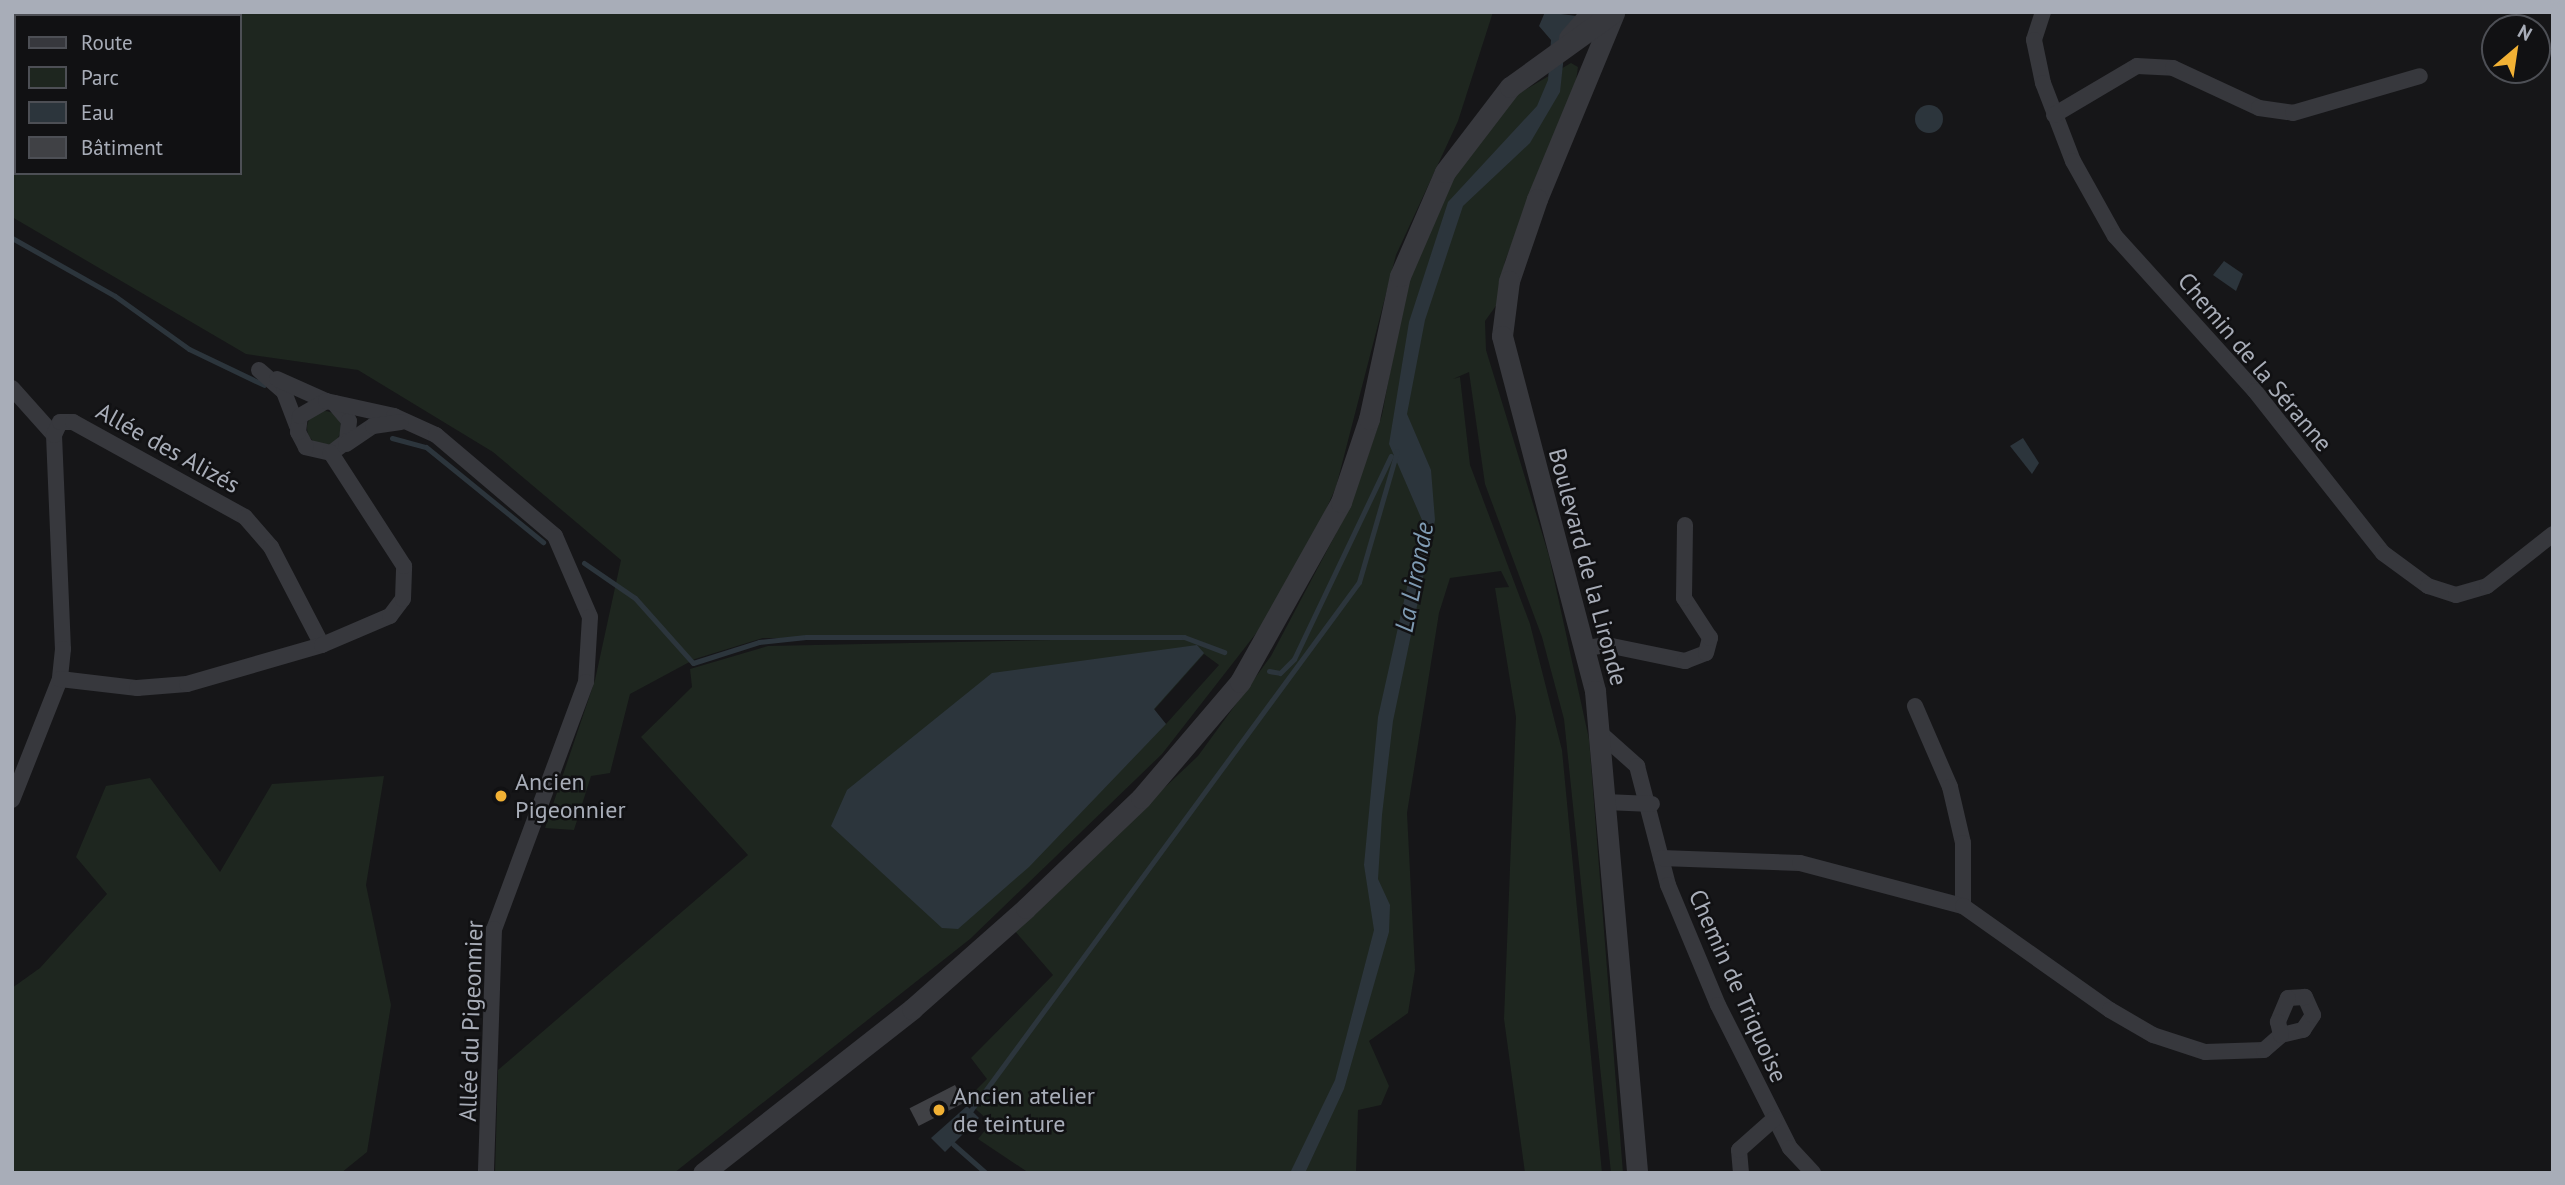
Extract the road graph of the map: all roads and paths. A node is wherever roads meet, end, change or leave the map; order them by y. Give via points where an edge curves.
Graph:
1 (1614, 12) edge
2 (2043, 12) edge
3 (1585, 28) edge
4 (2420, 76) dead end
5 (1592, 78) junction
6 (2054, 115) junction
7 (12, 388) edge
8 (330, 402) junction
9 (409, 422) junction
10 (298, 432) junction
11 (54, 435) junction
12 (338, 449) junction
13 (1685, 525) dead end
14 (2553, 534) edge
15 (322, 645) junction
16 (1587, 648) junction
17 (60, 679) junction
18 (1915, 706) dead end
19 (1601, 733) junction
20 (12, 800) edge
21 (1605, 802) junction
22 (1652, 804) junction
23 (1661, 858) junction
24 (1963, 906) junction
25 (2281, 1035) dead end
26 (1774, 1119) junction
27 (486, 1173) edge
28 (704, 1173) edge
29 (1637, 1173) edge
30 (1741, 1173) edge
31 (1813, 1173) edge

1 - 3 street
1 - 5 street, Boulevard de la Lironde
2 - 6 street, Chemin de la Séranne via 2034,40
3 - 5 street, Boulevard de la Lironde
3 - 28 street via 1497,102 1429,201 1400,276 1369,419 1341,502 1240,682 1141,798 1026,908 912,1009
4 - 6 street via 2293,113 2259,108 2172,68 2137,66
5 - 16 street, Boulevard de la Lironde via 1537,200 1509,281 1502,336
6 - 14 street, Chemin de la Séranne via 2115,236 2255,391 2383,553 2428,586 2456,595 2487,586
7 - 11 street
8 - 9 street, Allée du Pigeonnier
8 - 10 street via 304,411
8 - 10 street, Allée du Pigeonnier via 259,370 288,398
8 - 12 street via 349,421
9 - 12 street via 373,426
9 - 27 street, Allée du Pigeonnier via 450,445 555,536 592,633 586,682 494,929
10 - 12 street via 310,450
11 - 15 street, Allée des Alizés via 60,422 73,422 245,517 271,547
11 - 17 street via 61,486
12 - 15 street via 407,577 403,599 390,616
13 - 16 street via 1684,598 1710,638 1706,653 1685,661 1607,645
15 - 17 street via 187,684 137,688
16 - 19 street, Boulevard de la Lironde
17 - 20 street
18 - 24 street via 1950,787 1964,843
19 - 21 street, Boulevard de la Lironde
19 - 22 street, Chemin de Triquoise via 1637,766
21 - 22 street
21 - 29 street, Boulevard de la Lironde
22 - 23 street, Chemin de Triquoise
23 - 24 street via 1800,863
23 - 26 street, Chemin de Triquoise via 1718,1005
24 - 25 street via 2153,1035 2206,1052 2264,1050
26 - 30 street via 1739,1150
26 - 31 street, Chemin de Triquoise

